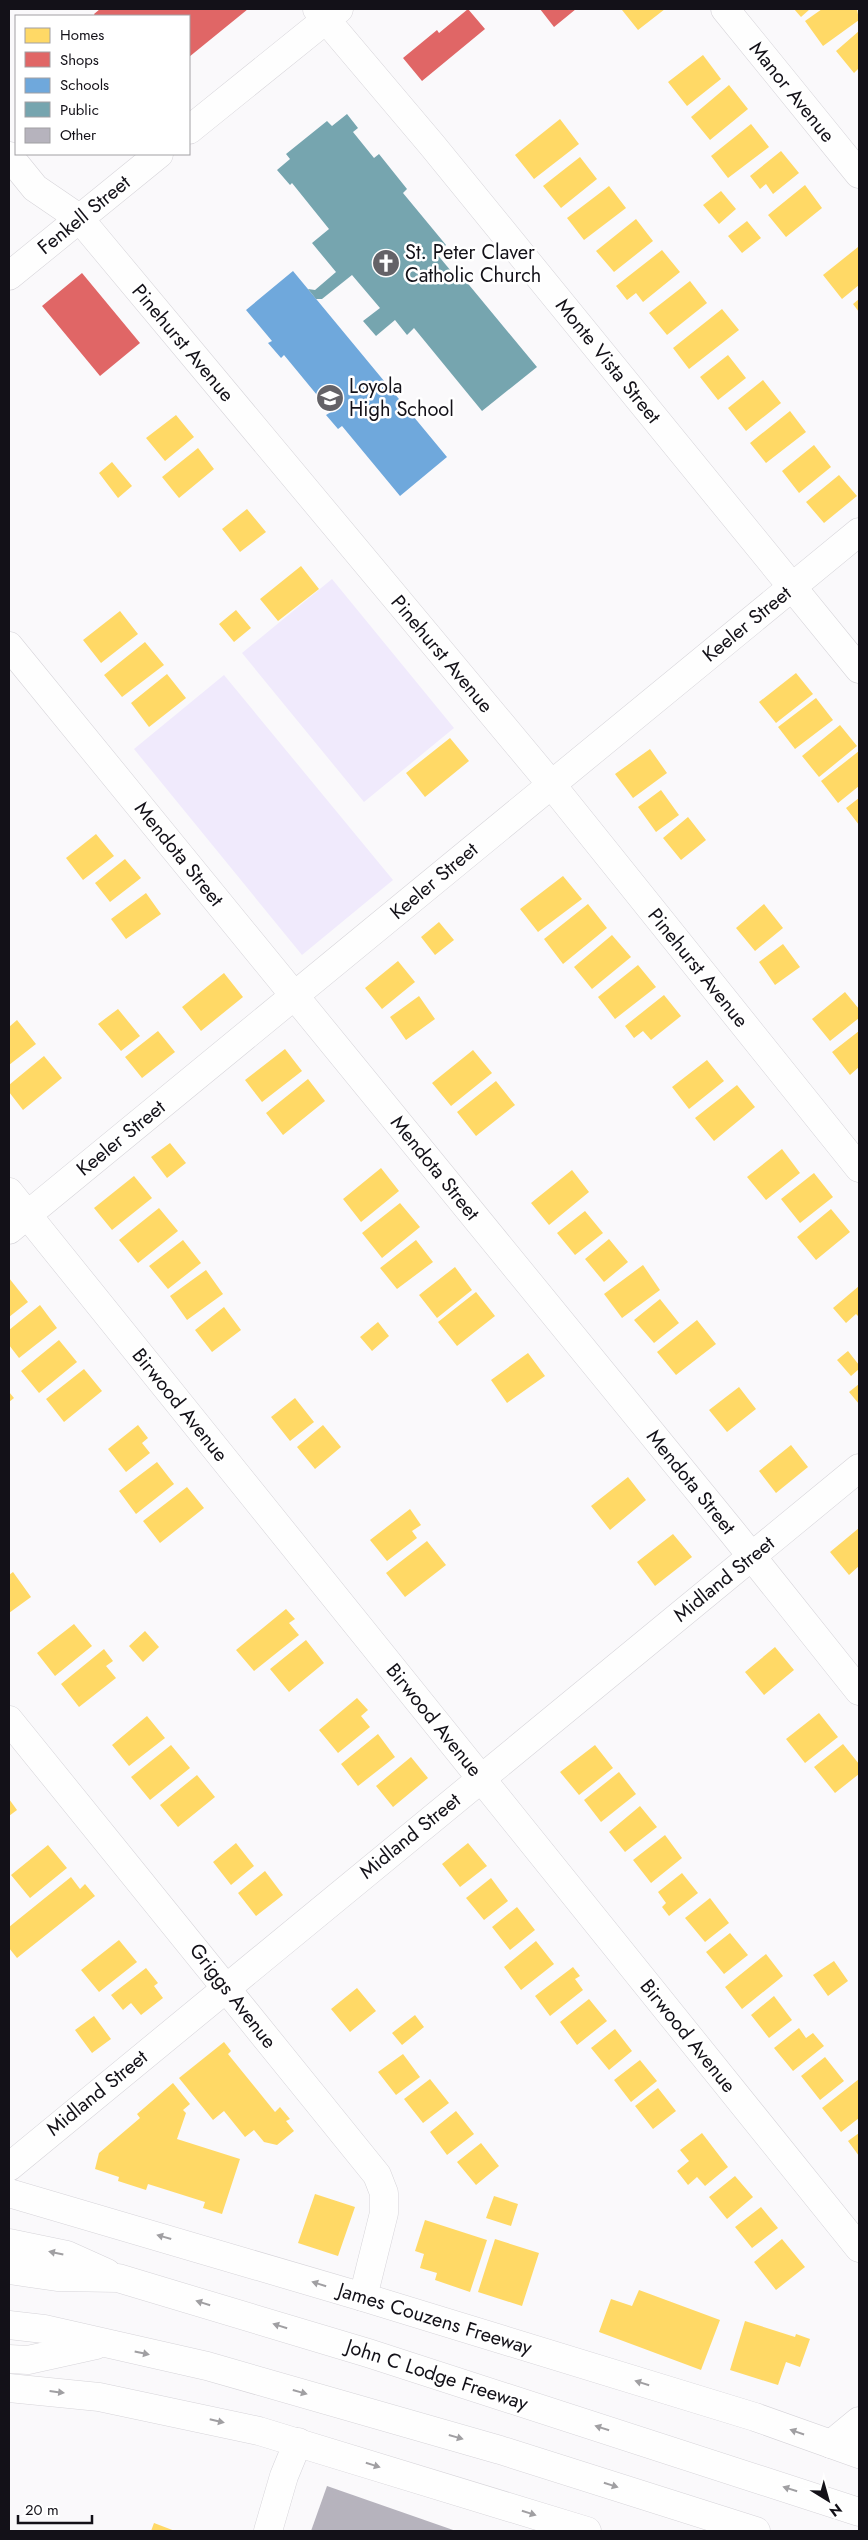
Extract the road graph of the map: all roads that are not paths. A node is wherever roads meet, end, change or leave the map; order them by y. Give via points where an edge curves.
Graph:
1 (725, 9) edge
2 (327, 12) edge
3 (190, 129) edge
4 (158, 155) edge
5 (9, 156) edge
6 (859, 174) edge
7 (79, 218) junction
8 (9, 276) edge
9 (859, 532) edge
10 (791, 587) junction
11 (9, 646) edge
12 (859, 669) edge
13 (551, 784) junction
14 (295, 997) junction
15 (859, 1168) edge
16 (9, 1192) edge
17 (18, 1222) edge
18 (859, 1468) edge
19 (751, 1556) junction
20 (859, 1691) edge
21 (9, 1720) edge
22 (481, 1778) junction
23 (227, 1987) junction
24 (9, 2167) edge
25 (9, 2193) edge
26 (9, 2242) edge
27 (859, 2248) edge
28 (9, 2270) edge
29 (118, 2278) junction
30 (363, 2297) junction
31 (9, 2325) edge
32 (103, 2344) junction
33 (9, 2359) edge
34 (9, 2388) edge
35 (859, 2421) edge
36 (298, 2442) junction
37 (831, 2444) junction
38 (859, 2454) edge
39 (859, 2512) edge
40 (268, 2531) edge
41 (587, 2531) edge
42 (756, 2531) edge

1 - 6 main road, Manor Avenue
2 - 3 main road
2 - 10 main road, Monte Vista Street
4 - 7 main road, Fenkell Street
5 - 7 main road, Pinehurst Avenue via 35,188
7 - 8 main road, Fenkell Street
7 - 13 main road, Pinehurst Avenue
9 - 10 main road, Keeler Street
10 - 12 main road, Monte Vista Street
10 - 13 main road, Keeler Street
11 - 14 main road, Mendota Street
13 - 14 main road, Keeler Street
13 - 15 main road, Pinehurst Avenue
14 - 17 main road, Keeler Street
14 - 19 main road, Mendota Street
16 - 17 main road, Birwood Avenue
17 - 22 main road, Birwood Avenue
18 - 19 main road, Midland Street
19 - 20 main road, Mendota Street
19 - 22 main road, Midland Street
21 - 23 main road, Griggs Avenue
22 - 23 main road, Midland Street
22 - 27 main road, Birwood Avenue
23 - 24 main road, Midland Street
23 - 30 main road, Griggs Avenue via 377,2175 384,2193 384,2213
30 -> 25 main road, James Couzens Freeway
29 -> 26 main road via 67,2255
28 - 29 main road, John C Lodge Freeway via 57,2277
39 -> 29 main road, John C Lodge Freeway via 368,2352
37 -> 30 main road, James Couzens Freeway via 755,2417
31 - 32 main road via 44,2329
32 - 33 main road via 28,2360
32 -> 42 main road via 207,2366 345,2404
34 -> 36 main road via 100,2397
35 - 37 main road
36 - 40 main road
36 -> 41 main road
37 - 38 main road, James Couzens Freeway

